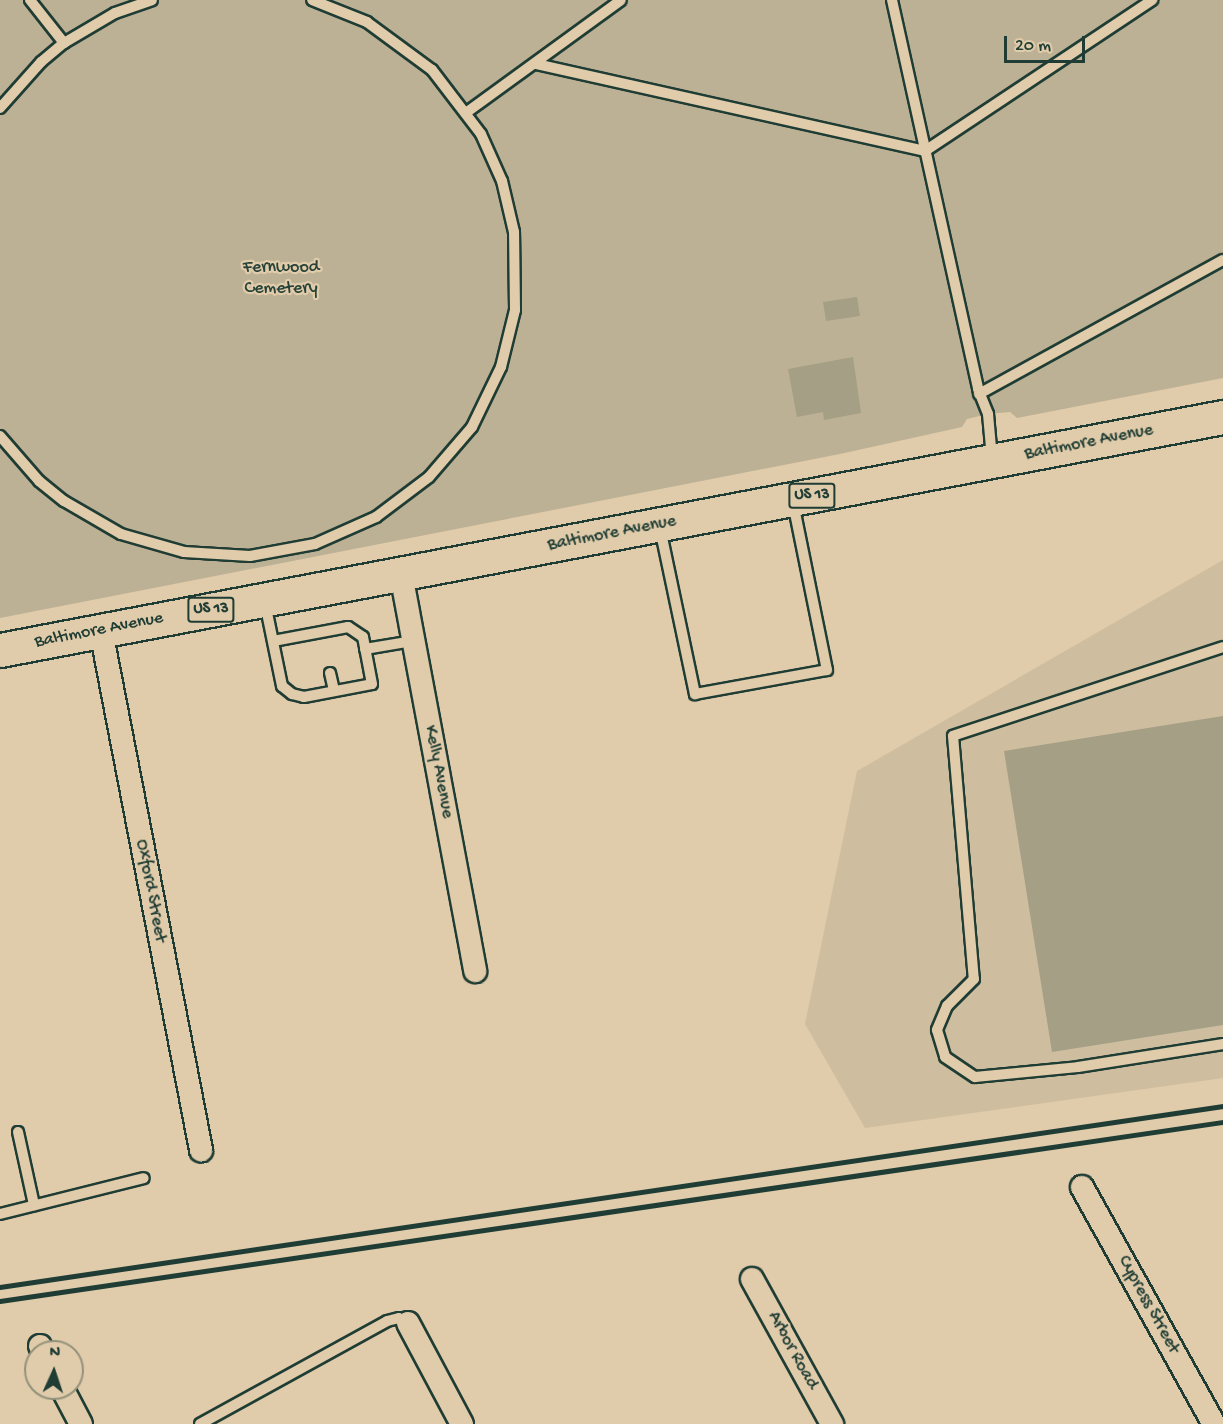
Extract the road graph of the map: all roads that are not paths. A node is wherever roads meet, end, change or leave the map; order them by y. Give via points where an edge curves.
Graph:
1 (30, 0) edge
2 (152, 0) edge
3 (312, 0) edge
4 (621, 0) edge
5 (892, 0) edge
6 (1152, 0) edge
7 (64, 43) junction
8 (536, 64) junction
9 (0, 108) edge
10 (467, 112) junction
11 (925, 151) junction
12 (1223, 260) edge
13 (979, 394) junction
14 (1223, 417) edge
15 (0, 436) edge
16 (993, 461) junction
17 (792, 500) junction
18 (659, 525) junction
19 (401, 574) junction
20 (264, 600) junction
21 (101, 631) junction
22 (273, 641) junction
23 (413, 641) junction
24 (1223, 646) edge
25 (0, 650) edge
26 (365, 650) junction
27 (330, 673) dead end
28 (334, 691) junction
29 (475, 971) dead end
30 (1223, 1044) edge
31 (18, 1132) dead end
32 (201, 1150) dead end
33 (144, 1178) dead end
34 (1082, 1187) dead end
35 (34, 1205) junction
36 (0, 1214) edge
37 (752, 1279) dead end
38 (408, 1323) joint
39 (68, 1400) edge
40 (81, 1424) edge
41 (200, 1424) edge
42 (462, 1424) edge
43 (832, 1424) edge
44 (1214, 1424) edge

1 - 7 lane
2 - 7 lane via 116,13
3 - 10 lane via 367,22 398,41 432,70
4 - 8 lane
5 - 11 lane
6 - 11 lane
7 - 9 lane via 40,62
8 - 10 lane
8 - 11 lane
10 - 15 lane via 493,157 509,207 517,258 514,310 501,367 477,417 452,453 404,499 357,527 315,544 250,556 184,552 142,541 92,519 39,481
11 - 13 lane
12 - 13 lane
13 - 16 lane via 988,414
14 - 16 main road, Baltimore Avenue / US 13
16 - 17 main road, Baltimore Avenue / US 13
17 - 18 main road, Baltimore Avenue / US 13
17 - 18 lane via 827,670 695,694
18 - 19 main road, Baltimore Avenue / US 13
19 - 20 main road, Baltimore Avenue / US 13
19 - 23 street, Kelly Avenue
20 - 21 main road, Baltimore Avenue / US 13
20 - 22 lane
21 - 25 main road, Baltimore Avenue / US 13
21 - 32 street, Oxford Street
22 - 26 lane via 324,635 348,627 363,637
22 - 28 lane via 282,686 304,697
23 - 26 lane
23 - 29 street, Kelly Avenue
24 - 30 lane via 953,736 974,979 947,1006 937,1030 945,1057 975,1077 1078,1067
26 - 28 lane via 372,684
27 - 28 lane
31 - 35 lane
33 - 35 lane
34 - 44 street, Cypress Street
35 - 36 lane
37 - 43 street, Arbor Road
38 - 41 lane via 399,1318 387,1321
38 - 42 street
39 - 40 street

